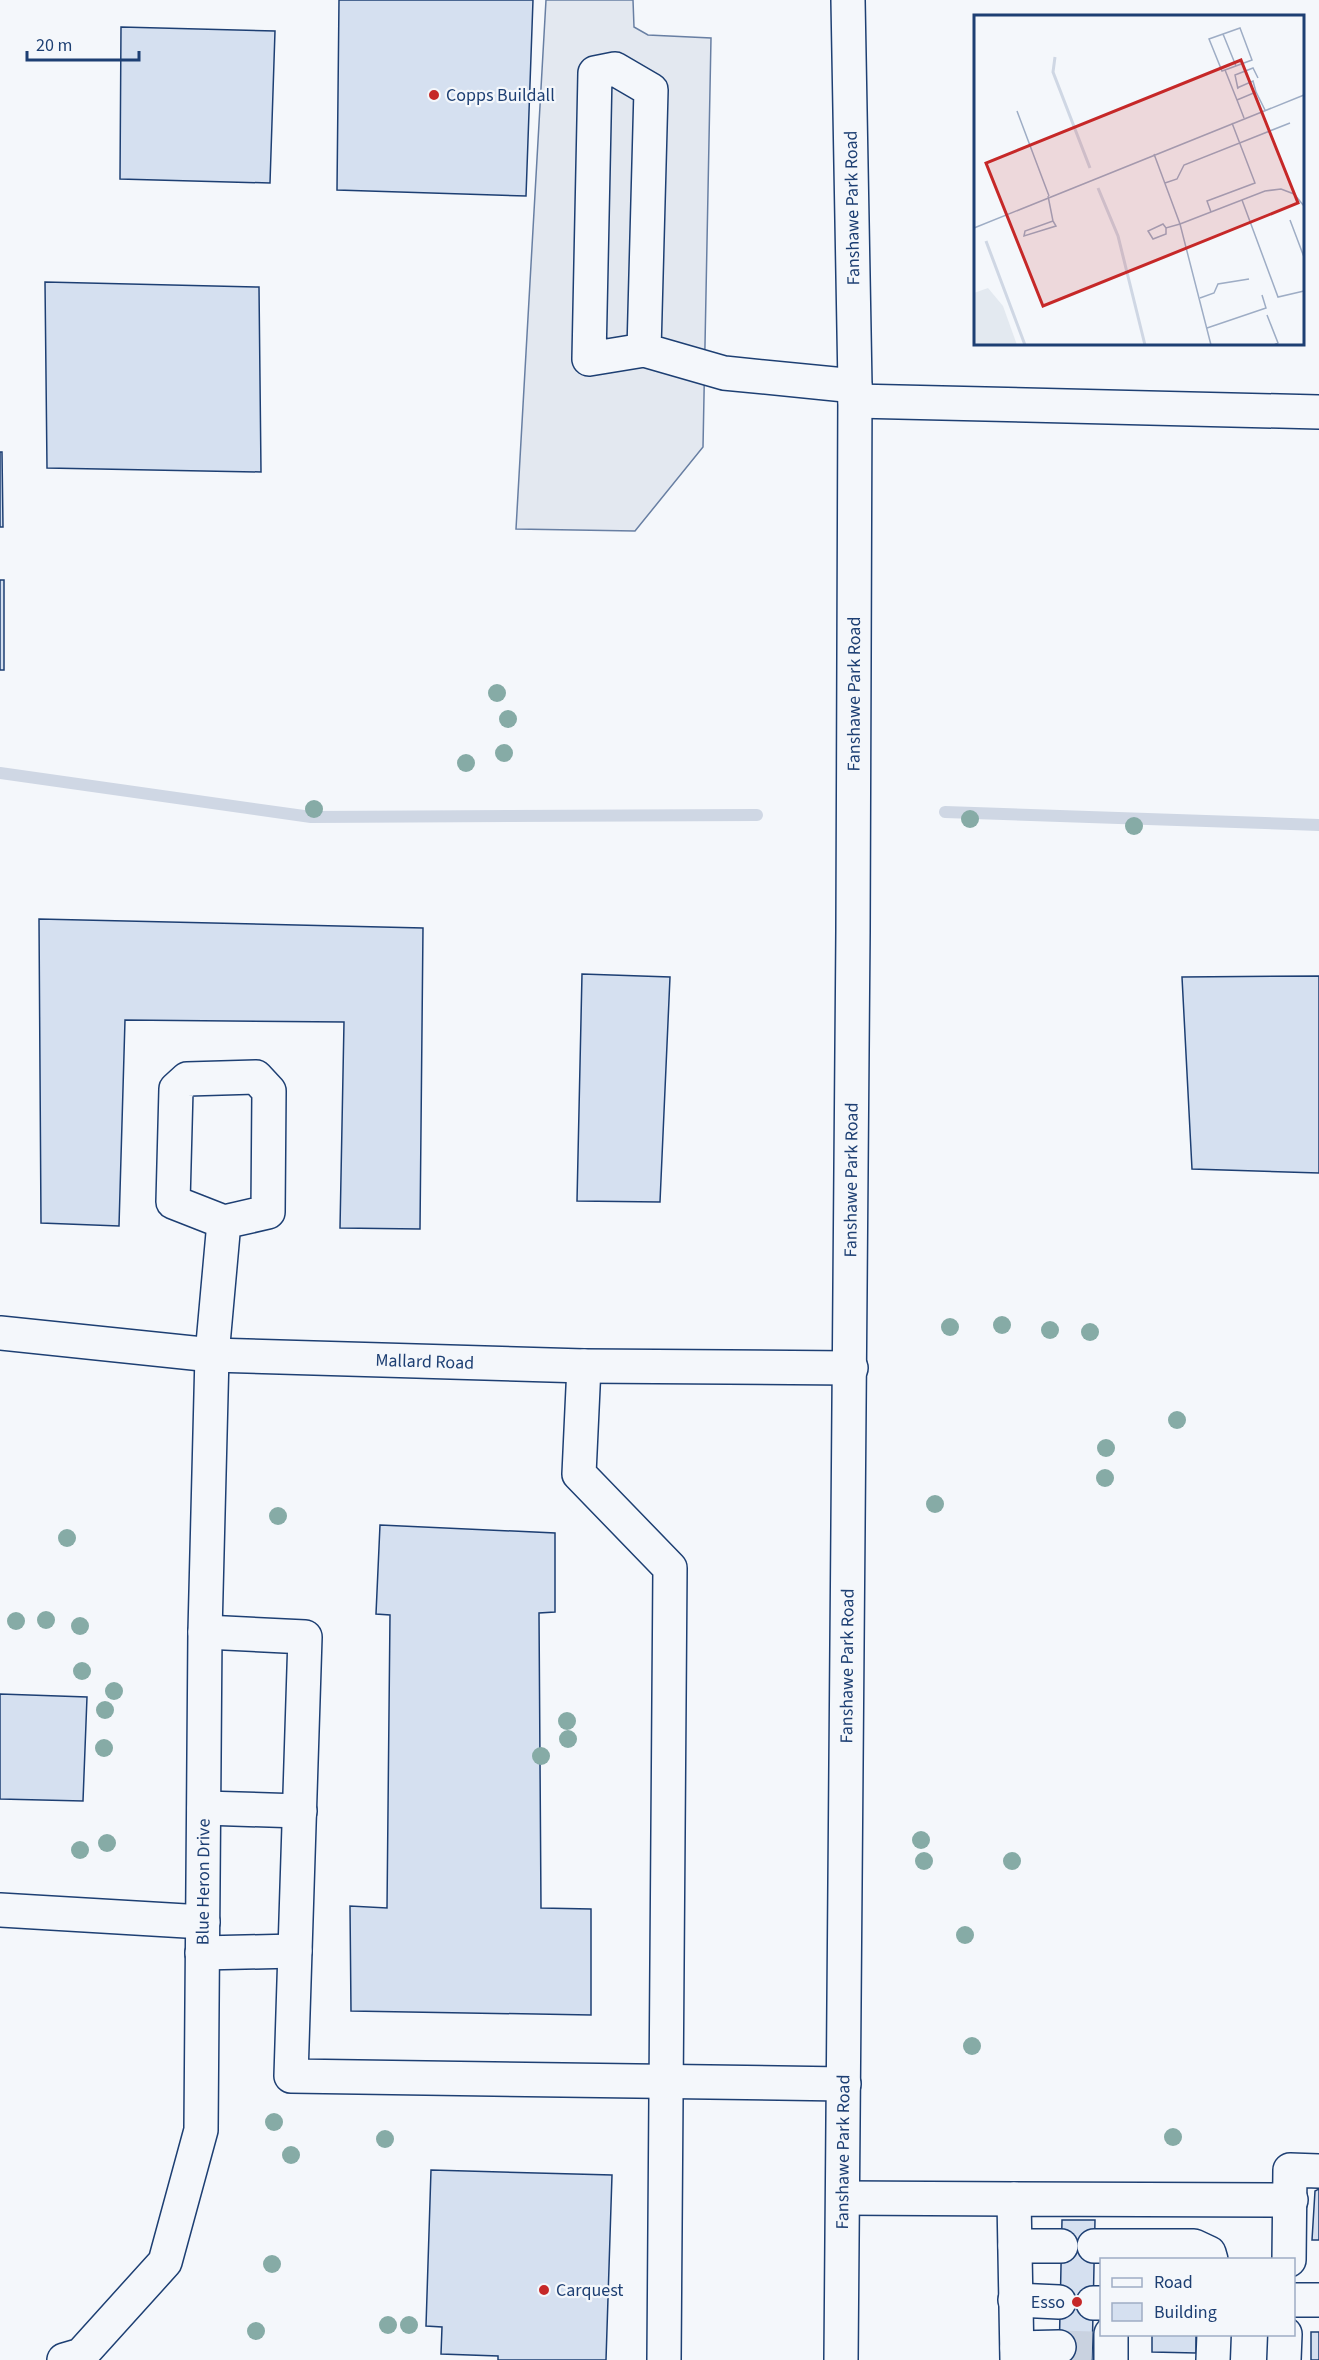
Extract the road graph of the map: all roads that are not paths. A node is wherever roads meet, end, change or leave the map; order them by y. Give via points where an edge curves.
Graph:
1 (848, 0) edge
2 (644, 350) junction
3 (855, 393) junction
4 (1319, 412) edge
5 (224, 1222) junction
6 (0, 1333) edge
7 (212, 1355) junction
8 (584, 1366) junction
9 (851, 1368) junction
10 (205, 1632) junction
11 (204, 1808) junction
12 (300, 1811) junction
13 (0, 1910) edge
14 (202, 1937) junction
15 (295, 1951) junction
16 (666, 2080) junction
17 (844, 2084) junction
18 (1319, 2171) edge
19 (844, 2198) junction
20 (1014, 2199) junction
21 (1111, 2199) junction
22 (1290, 2200) junction
23 (1015, 2246) junction
24 (1061, 2246) dead end
25 (1105, 2251) edge
26 (1211, 2258) edge
27 (1289, 2258) edge
28 (1016, 2300) junction
29 (1295, 2300) edge
30 (1319, 2300) edge
31 (1059, 2302) dead end
32 (1214, 2336) edge
33 (1286, 2336) edge
34 (1059, 2347) tunnel mouth
35 (1017, 2354) edge
36 (64, 2360) edge
37 (664, 2360) edge
38 (841, 2360) edge
39 (1214, 2360) edge
40 (1284, 2360) edge

1 - 3 main road, Fanshawe Park Road
2 - 2 main road via 651,90 615,69 595,73 589,359
2 - 3 main road via 724,373
3 - 4 main road
3 - 9 main road, Fanshawe Park Road
5 - 5 main road via 268,1212 270,1091 256,1077 187,1079 176,1089 173,1202
5 - 7 main road, Blue Heron Drive
6 - 7 main road, Mallard Road
7 - 8 main road, Mallard Road
7 - 10 main road, Blue Heron Drive
8 - 9 main road, Mallard Road
8 - 16 main road via 579,1474 670,1568
9 - 17 main road, Fanshawe Park Road
10 - 11 main road, Blue Heron Drive
10 - 12 main road via 305,1637
11 - 12 main road
11 - 14 main road, Blue Heron Drive
12 - 15 main road
13 - 14 main road
14 - 15 main road
14 - 36 main road, Blue Heron Drive via 201,2130 165,2262 81,2355
15 - 16 main road via 291,2076
16 - 17 main road
16 - 37 main road
17 - 19 main road, Fanshawe Park Road
18 - 22 main road via 1290,2170
19 - 20 main road
19 - 38 main road, Fanshawe Park Road
20 - 21 main road
20 - 23 main road
21 - 22 main road
21 - 25 main road
22 - 27 main road
23 - 24 main road
23 - 28 main road
25 - 26 main road via 1194,2246 1209,2253
28 - 31 main road
28 - 35 main road
29 - 30 main road
32 - 39 main road
33 - 40 main road
34 - 35 main road

